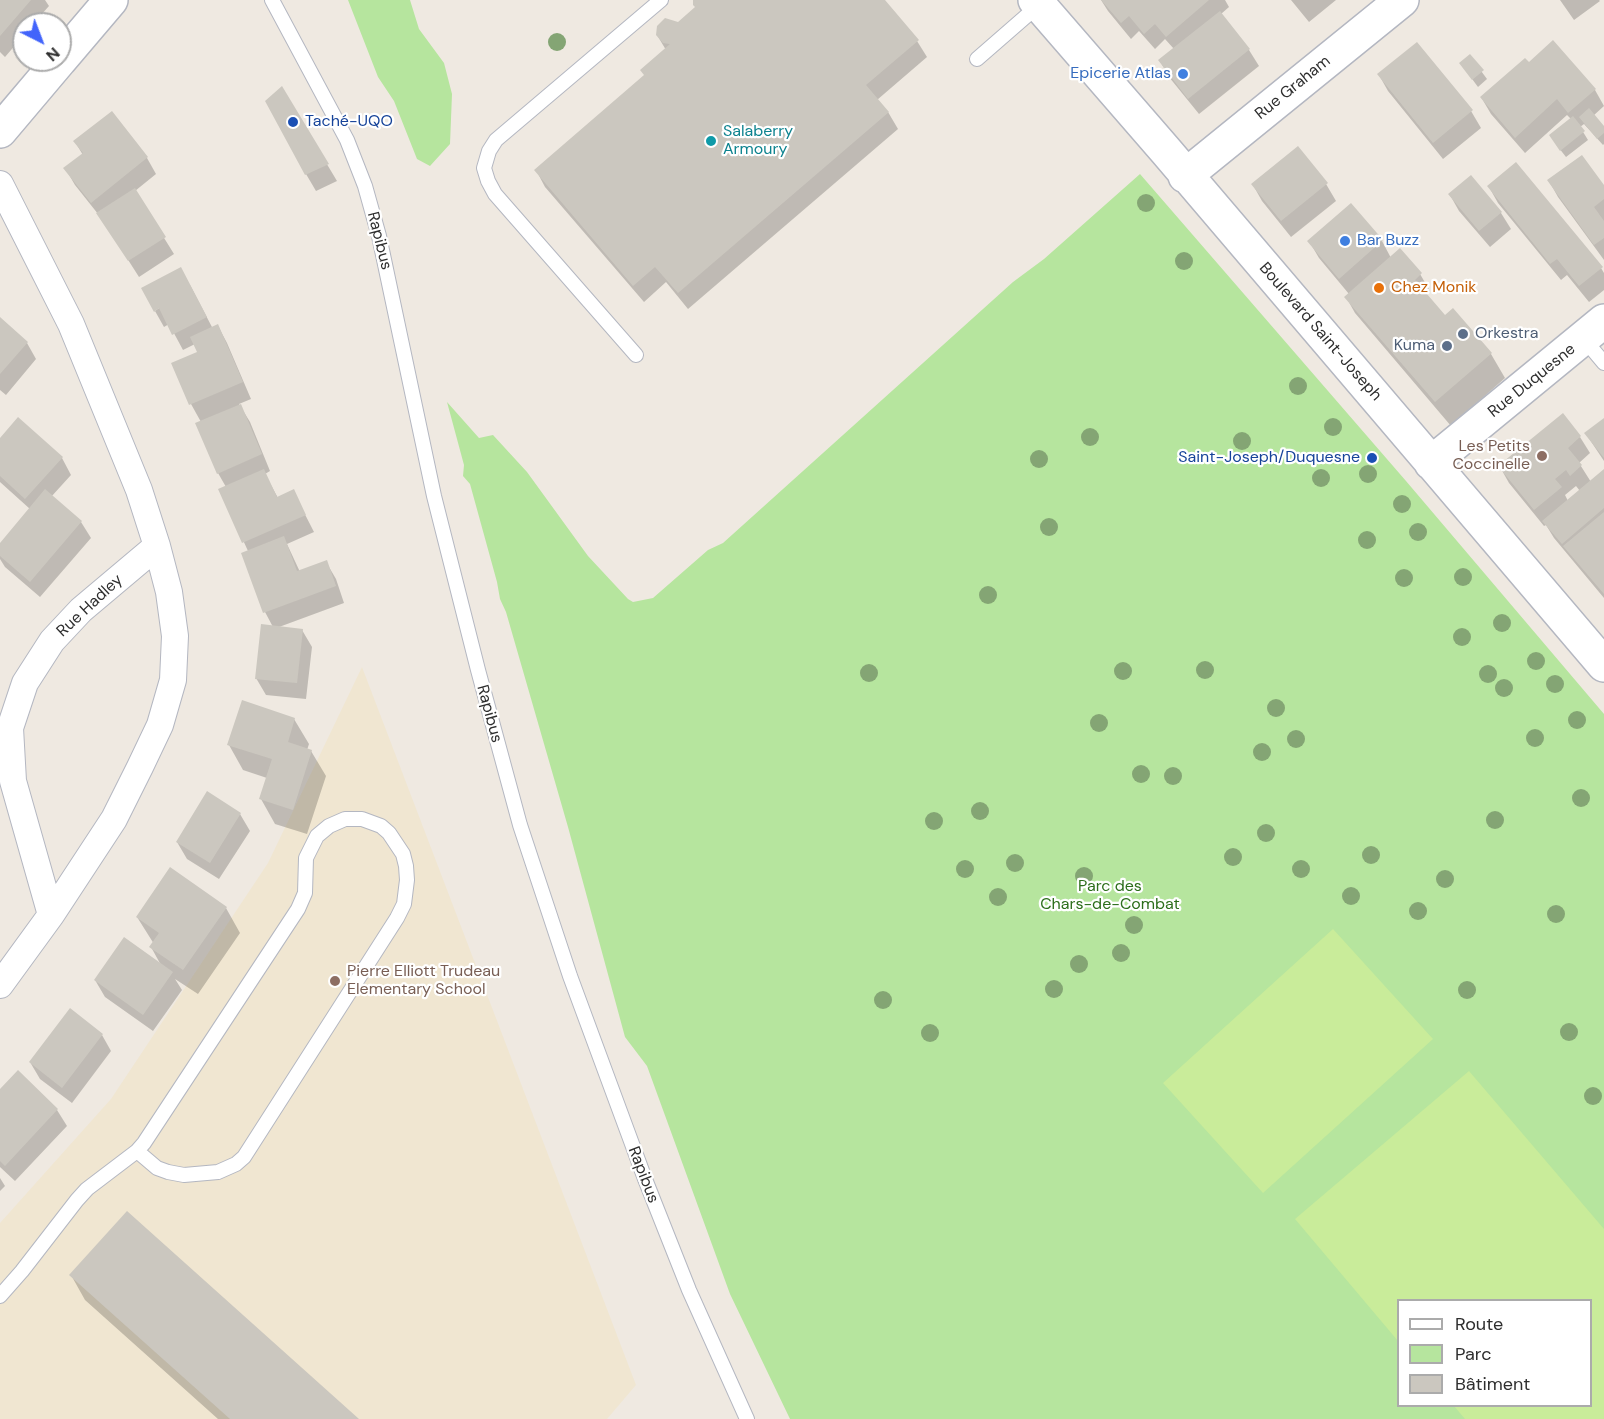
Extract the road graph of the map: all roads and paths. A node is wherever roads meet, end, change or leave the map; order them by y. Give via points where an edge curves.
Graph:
1 (111, 0) edge
2 (272, 0) edge
3 (661, 0) edge
4 (1402, 0) edge
5 (1037, 3) edge
6 (72, 46) edge
7 (977, 59) dead end
8 (50, 72) edge
9 (0, 131) edge
10 (1185, 176) junction
11 (0, 183) edge
12 (1594, 329) edge
13 (636, 355) dead end
14 (1604, 363) edge
15 (1431, 463) junction
16 (157, 546) junction
17 (1604, 665) edge
18 (51, 915) junction
19 (0, 985) edge
20 (137, 1151) junction
21 (0, 1296) edge
22 (747, 1419) edge

1 - 6 main road
2 - 22 lane, Rapibus via 347,140 365,186 439,517 520,825 641,1169 689,1290
3 - 13 lane via 496,141 484,168 495,194
4 - 10 main road, Rue Graham
5 - 7 lane
5 - 10 main road, Boulevard Saint-Joseph
8 - 9 main road
10 - 15 main road, Boulevard Saint-Joseph
11 - 16 street via 71,324 139,490
12 - 14 lane
12 - 15 main road, Rue Duquesne
15 - 17 main road, Boulevard Saint-Joseph
16 - 18 street via 175,636 173,680 160,725 114,819
16 - 18 street, Rue Hadley via 81,610 52,641 25,683 10,728 13,781
18 - 19 street
20 - 20 lane via 298,909 305,893 308,851 317,836 345,819 362,819 381,826 396,842 406,867 407,891 401,910 244,1157 218,1173 184,1175 157,1168
20 - 21 lane via 82,1194

